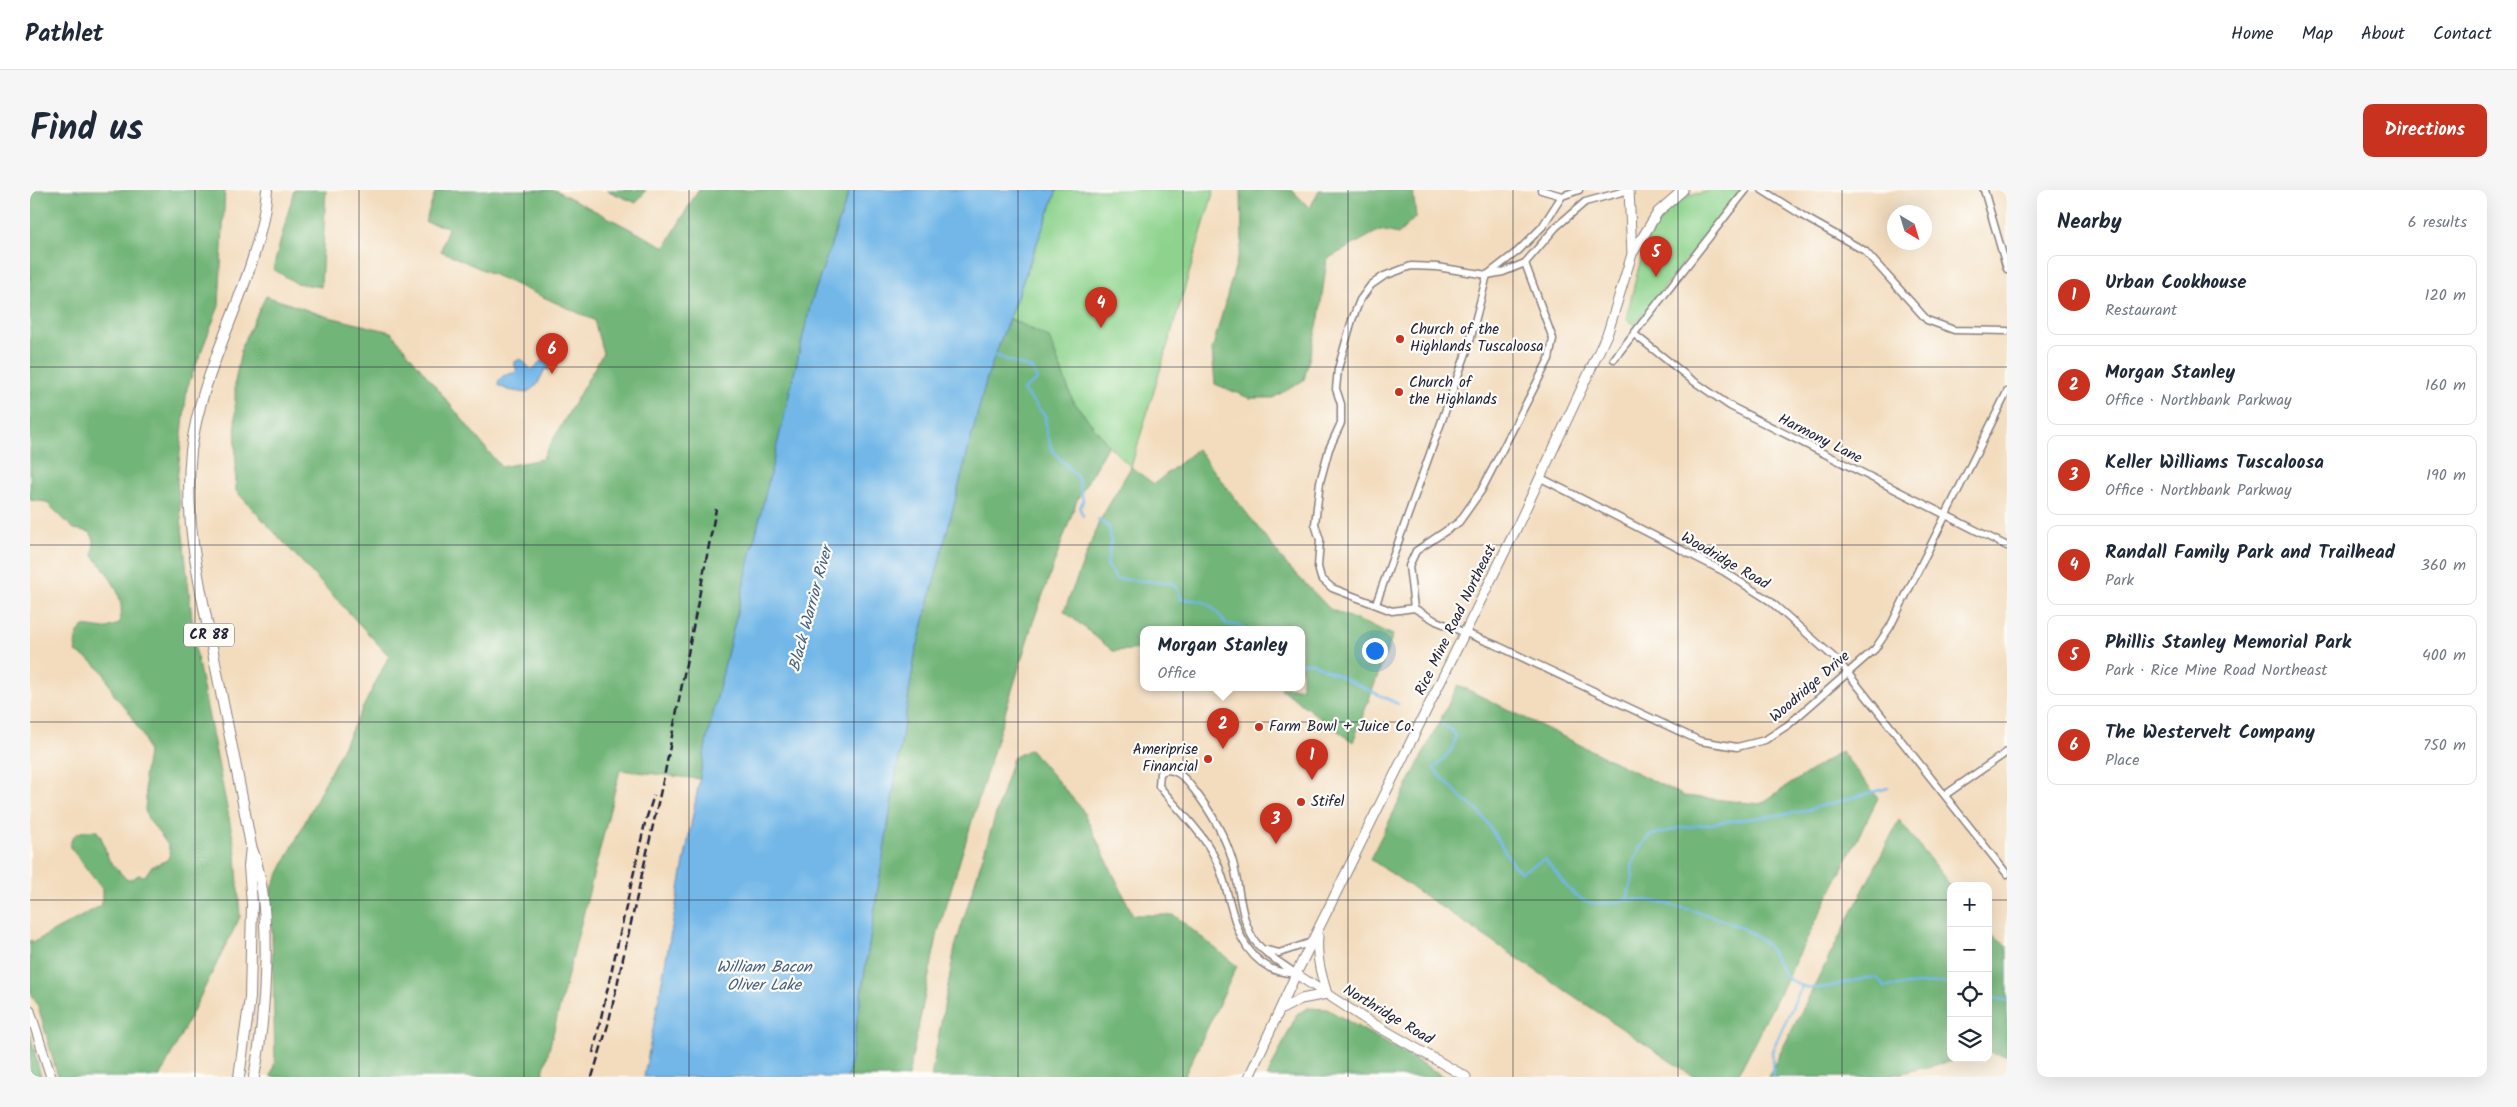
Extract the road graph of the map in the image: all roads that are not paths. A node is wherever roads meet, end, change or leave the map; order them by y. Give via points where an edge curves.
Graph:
1 (267, 190) edge
2 (1541, 190) edge
3 (1579, 190) edge
4 (1628, 190) edge
5 (1633, 190) edge
6 (1683, 190) edge
7 (1746, 190) edge
8 (1762, 190) edge
9 (1984, 190) edge
10 (1562, 196) junction
11 (1632, 254) junction
12 (1525, 263) junction
13 (2007, 268) edge
14 (1487, 275) junction
15 (2007, 331) edge
16 (1634, 334) junction
17 (1614, 359) dead end
18 (2007, 392) edge
19 (1541, 478) junction
20 (1946, 516) junction
21 (2007, 546) edge
22 (1376, 604) junction
23 (1414, 608) junction
24 (1467, 632) junction
25 (1848, 672) junction
26 (2007, 752) edge
27 (1945, 795) junction
28 (251, 846) junction
29 (2007, 874) edge
30 (1318, 932) junction
31 (1313, 942) junction
32 (1264, 950) junction
33 (1296, 974) junction
34 (1327, 994) junction
35 (1280, 1010) junction
36 (30, 1011) edge
37 (51, 1077) edge
38 (239, 1077) edge
39 (254, 1077) edge
40 (1250, 1077) edge
41 (1466, 1077) edge

1 - 28 main road, CR 88 via 258,244 203,395 191,449 189,476 192,547
2 - 10 street
3 - 10 street
4 - 5 main road
4 - 11 main road, Rice Mine Road Northeast
4 - 12 street via 1585,202 1556,227
6 - 11 main road via 1658,212
7 - 16 street
8 - 15 street via 1864,251 1927,320 1954,330
9 - 13 street
10 - 14 street via 1542,227
11 - 19 main road, Rice Mine Road Northeast via 1608,332
12 - 14 street
12 - 23 street via 1553,339 1549,359 1481,491 1459,522 1416,551 1410,566
14 - 22 street via 1469,345
14 - 22 street via 1411,266 1384,276 1371,285 1360,300 1342,348 1336,389 1341,404 1341,423 1329,449 1317,503 1315,524 1321,551 1318,566 1321,578 1332,588
16 - 17 street
16 - 20 street, Harmony Lane via 1730,406
18 - 20 street, Woodridge Drive
19 - 24 main road, Rice Mine Road Northeast
19 - 25 street, Woodridge Road via 1748,585 1798,624
20 - 21 street, Harmony Lane
20 - 25 street, Woodridge Drive via 1890,627 1875,650
22 - 23 street via 1392,611
23 - 24 street, Woodridge Drive via 1436,621
24 - 25 street, Woodridge Drive via 1682,734 1718,746 1746,746 1773,736
24 - 30 main road, Rice Mine Road Northeast
25 - 27 street, Woodridge Road
26 - 27 street
27 - 29 street, Woodridge Road
28 - 38 main road, CR 88 via 250,998
28 - 39 main road, CR 88 via 260,867 265,960 261,1035
30 - 31 main road, Rice Mine Road Northeast
30 - 34 main road via 1320,973
31 - 32 street via 1280,953
31 - 33 main road, Rice Mine Road Northeast
32 - 33 street
32 - 33 street via 1255,941 1246,922 1232,859 1222,833 1203,801 1181,775 1173,770 1160,773 1159,786 1191,820 1215,858 1239,935 1258,960 1271,969
33 - 34 main road, Northridge Road
33 - 35 main road, Rice Mine Road Northeast
34 - 35 main road via 1301,999
34 - 41 main road, Northridge Road
35 - 40 main road, Rice Mine Road Northeast
36 - 37 main road

